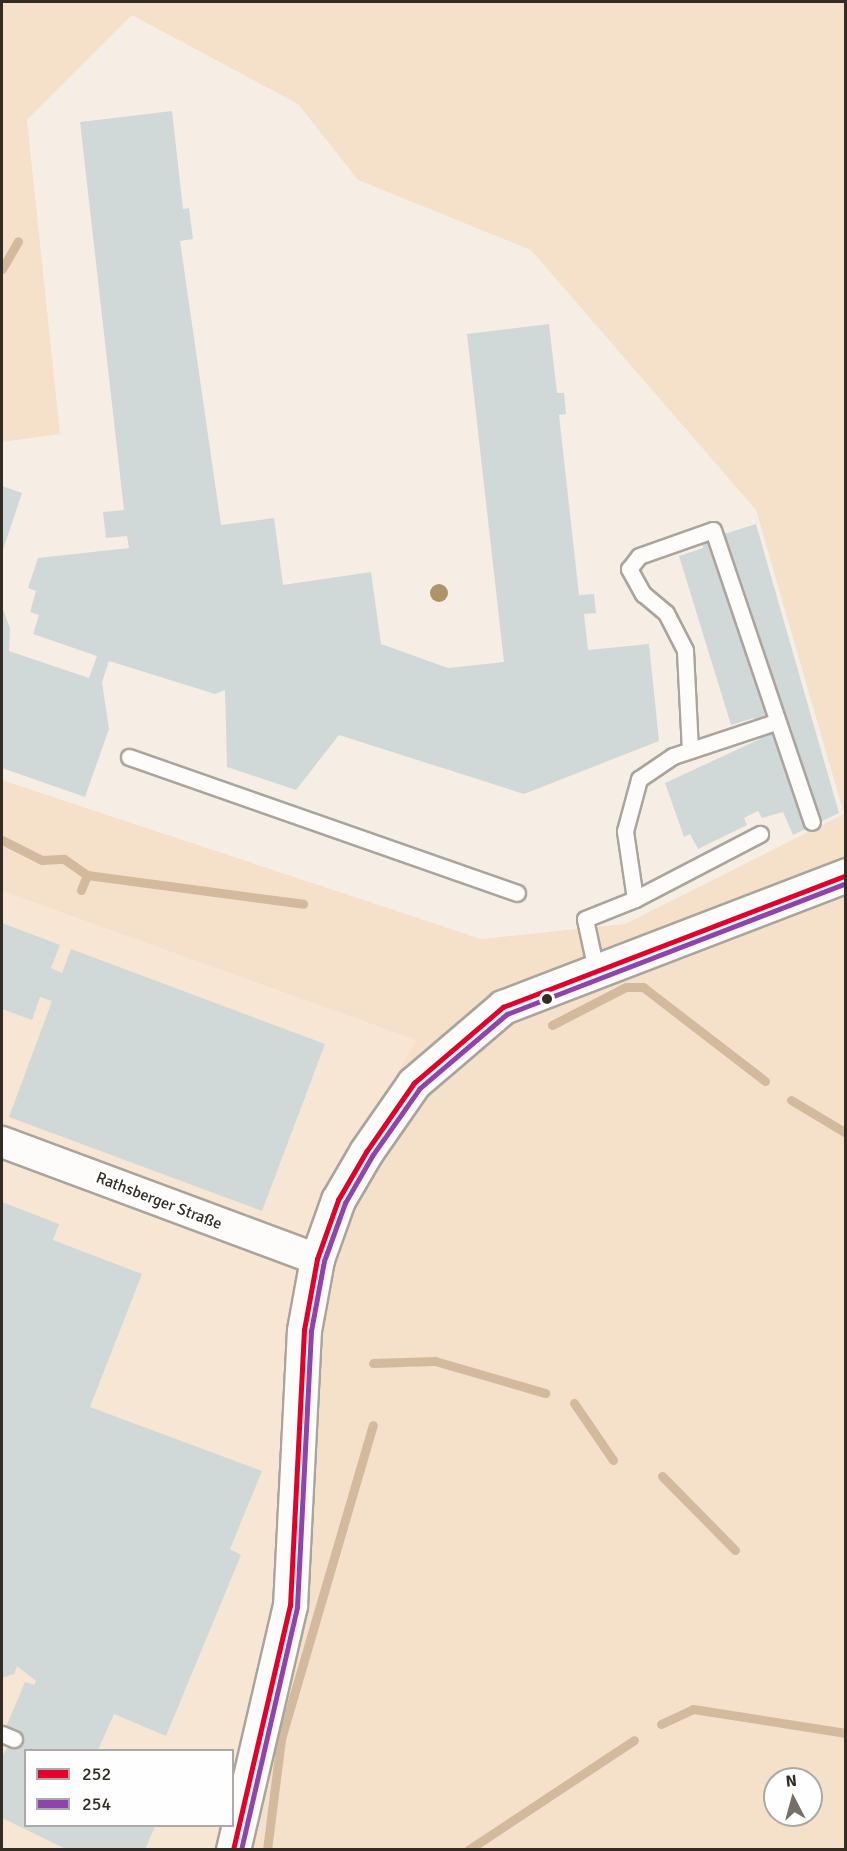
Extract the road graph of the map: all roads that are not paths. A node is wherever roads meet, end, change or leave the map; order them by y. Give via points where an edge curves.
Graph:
1 (776, 722) junction
2 (690, 750) junction
3 (129, 757) dead end
4 (812, 822) dead end
5 (760, 834) dead end
6 (846, 875) edge
7 (517, 893) dead end
8 (635, 899) junction
9 (596, 970) junction
10 (2, 1142) edge
11 (318, 1259) junction
12 (234, 1834) edge

1 - 2 lane
1 - 2 lane via 713,530 639,556 629,569 643,594 666,613 685,650
1 - 4 lane
2 - 8 lane via 639,779 625,831
3 - 7 lane
5 - 8 lane
6 - 9 street
8 - 9 lane via 585,919
9 - 11 street via 503,1007 414,1083 338,1200
10 - 11 street, Rathsberger Straße
11 - 12 street via 298,1394 290,1606

